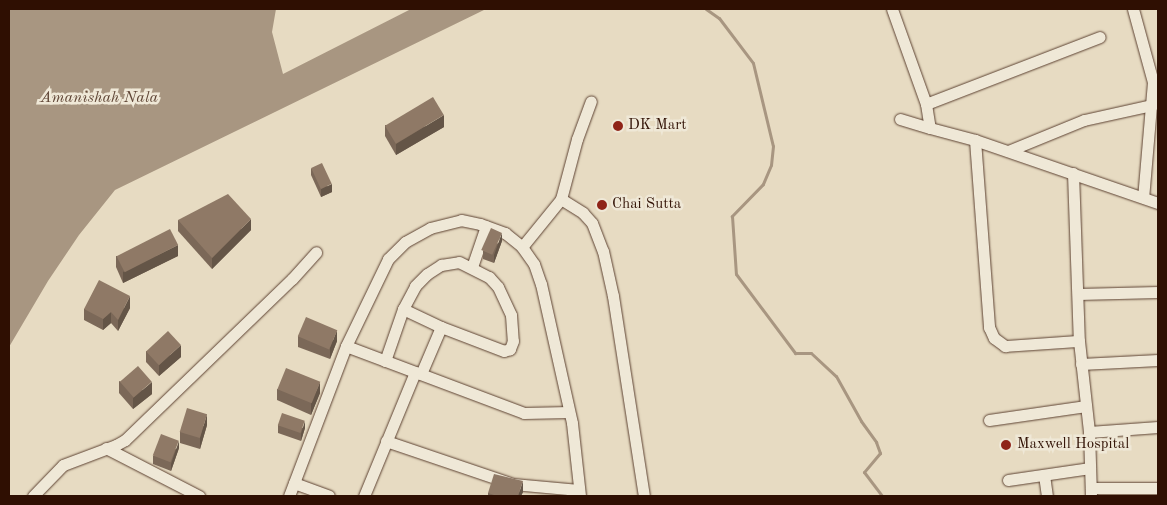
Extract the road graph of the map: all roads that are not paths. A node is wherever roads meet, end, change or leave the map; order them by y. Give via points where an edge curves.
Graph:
1 (892, 9) edge
2 (1134, 9) edge
3 (1100, 37) dead end
4 (1156, 81) edge
5 (591, 101) dead end
6 (926, 104) junction
7 (1152, 105) junction
8 (900, 119) dead end
9 (1154, 126) edge
10 (930, 128) junction
11 (975, 140) junction
12 (1008, 151) junction
13 (1073, 173) junction
14 (1143, 198) junction
15 (561, 199) junction
16 (1158, 203) edge
17 (486, 226) junction
18 (522, 247) junction
19 (316, 252) dead end
20 (472, 267) junction
21 (1158, 292) edge
22 (1078, 294) junction
23 (403, 309) junction
24 (441, 326) junction
25 (1079, 341) junction
26 (346, 346) junction
27 (1158, 360) edge
28 (385, 361) junction
29 (1082, 364) junction
30 (418, 373) junction
31 (1086, 406) junction
32 (569, 412) junction
33 (989, 420) dead end
34 (1158, 427) edge
35 (1088, 432) junction
36 (386, 442) junction
37 (106, 448) junction
38 (1090, 468) junction
39 (1044, 474) junction
40 (1008, 480) dead end
41 (294, 483) junction
42 (1158, 488) edge
43 (1091, 492) edge
44 (580, 493) edge
45 (33, 496) edge
46 (199, 496) edge
47 (288, 496) edge
48 (329, 496) edge
49 (364, 496) edge
50 (644, 496) edge
51 (1047, 496) edge

1 - 6 street
2 - 4 street
3 - 6 street
4 - 7 street
5 - 15 street
6 - 10 street
7 - 9 street
7 - 12 street via 1084,120
8 - 10 street
9 - 14 street
10 - 11 street
11 - 12 street
11 - 25 street via 989,327 994,338 1005,346
12 - 13 street
13 - 14 street
13 - 22 street
14 - 16 street
15 - 18 street
15 - 50 street via 592,223 603,251
17 - 18 street via 505,233
17 - 20 street
17 - 26 street via 461,220 430,228 405,242 388,259
18 - 32 street via 534,264 541,284
19 - 37 street via 125,440
20 - 23 street via 459,262 441,266 427,274 415,286
20 - 24 street via 489,277 504,298 511,314 513,341 510,349 504,351
21 - 22 street
22 - 25 street
23 - 24 street
23 - 28 street
24 - 30 street
25 - 29 street
26 - 28 street
26 - 41 street
27 - 29 street
28 - 30 street
29 - 31 street
30 - 32 street via 524,414
30 - 36 street
31 - 33 street
31 - 35 street
32 - 44 street
34 - 35 street
35 - 38 street
36 - 44 street via 513,484
36 - 49 street
37 - 45 street via 63,465
37 - 46 street
38 - 39 street
38 - 43 street
39 - 40 street
39 - 51 street
41 - 47 street
41 - 48 street
42 - 43 street

